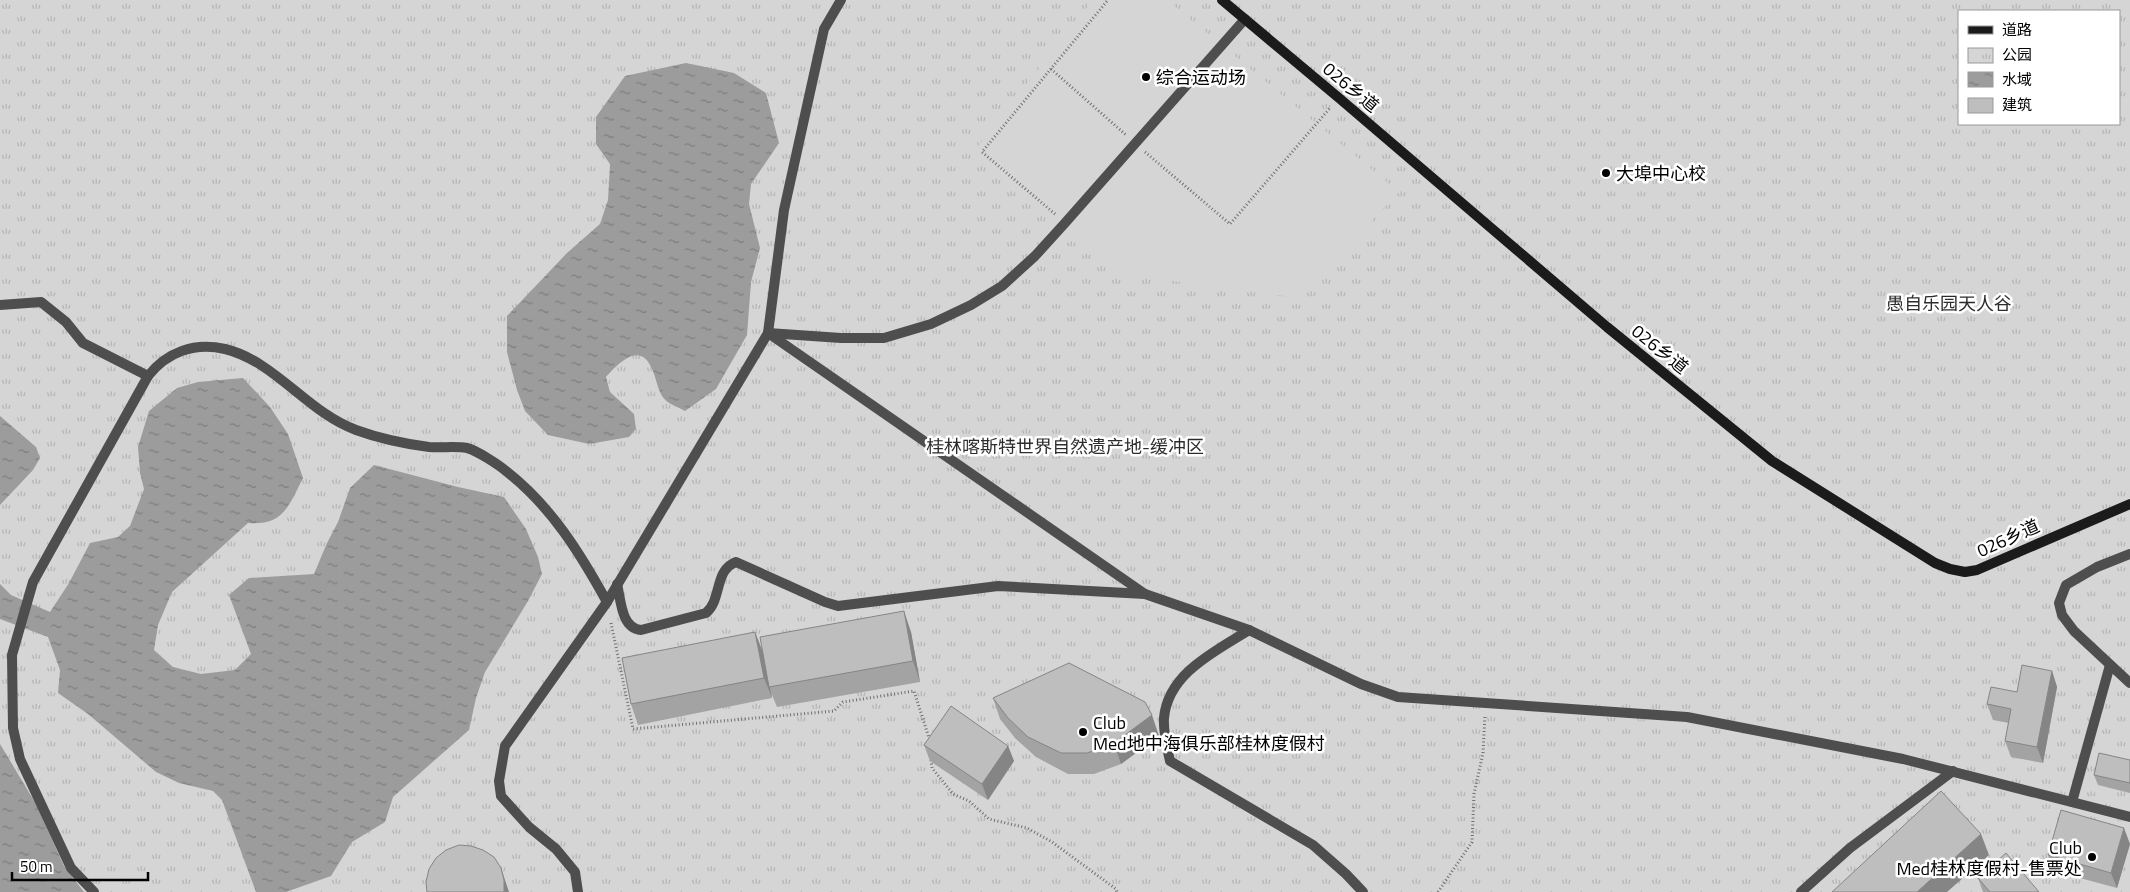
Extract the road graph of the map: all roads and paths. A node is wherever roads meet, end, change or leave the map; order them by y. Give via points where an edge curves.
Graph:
1 (841, 0) edge
2 (1108, 0) edge
3 (1222, 0) edge
4 (1245, 19) junction
5 (1051, 69) junction
6 (1339, 98) junction
7 (1135, 143) junction
8 (1065, 223) junction
9 (0, 305) edge
10 (768, 333) junction
11 (148, 376) junction
12 (2130, 504) edge
13 (2130, 554) edge
14 (618, 584) junction
15 (1145, 594) junction
16 (607, 602) junction
17 (1250, 630) junction
18 (2110, 665) junction
19 (2130, 683) edge
20 (1485, 702) junction
21 (930, 744) edge
22 (931, 752) edge
23 (1953, 771) junction
24 (2072, 802) junction
25 (2130, 817) edge
26 (94, 892) edge
27 (578, 892) edge
28 (1117, 892) edge
29 (1363, 892) edge
30 (1438, 892) edge
31 (1801, 892) edge

1 - 10 street via 824,28 784,210
2 - 5 path
3 - 4 street, 026乡道
4 - 6 street, 026乡道
4 - 7 street
5 - 7 path
5 - 8 path via 982,152
6 - 7 path via 1230,224
6 - 12 street, 026乡道 via 1606,328 1772,461 1935,562 1965,572 1987,567
7 - 8 street
8 - 10 street via 1002,286 931,324 884,338
9 - 11 street via 41,302 66,322 83,343
10 - 14 street
10 - 15 street
11 - 16 street via 168,356 182,350 195,347 224,349 249,358 327,416 356,430 428,446 469,448 506,470 547,509 583,559
11 - 26 street via 33,582 12,655 13,728 20,759 71,868
13 - 18 street via 2097,567 2066,585 2059,603 2062,615 2074,631
14 - 15 street via 625,618 630,626 641,630 709,611 724,571 736,562 838,606 998,586
14 - 16 street
15 - 17 street
16 - 21 path via 633,729 834,711 843,702 914,691
16 - 27 street via 505,746 500,781 501,796 575,872
17 - 20 street via 1361,684 1398,697
17 - 29 street via 1199,662 1170,695 1164,718 1170,761 1313,845
18 - 19 street
18 - 24 street
20 - 23 street via 1687,717
20 - 30 path via 1483,753 1474,794 1472,842
22 - 28 path via 932,768 953,794 970,801 989,819 1028,828 1052,842
23 - 24 street
23 - 31 street via 1850,848
24 - 25 street

